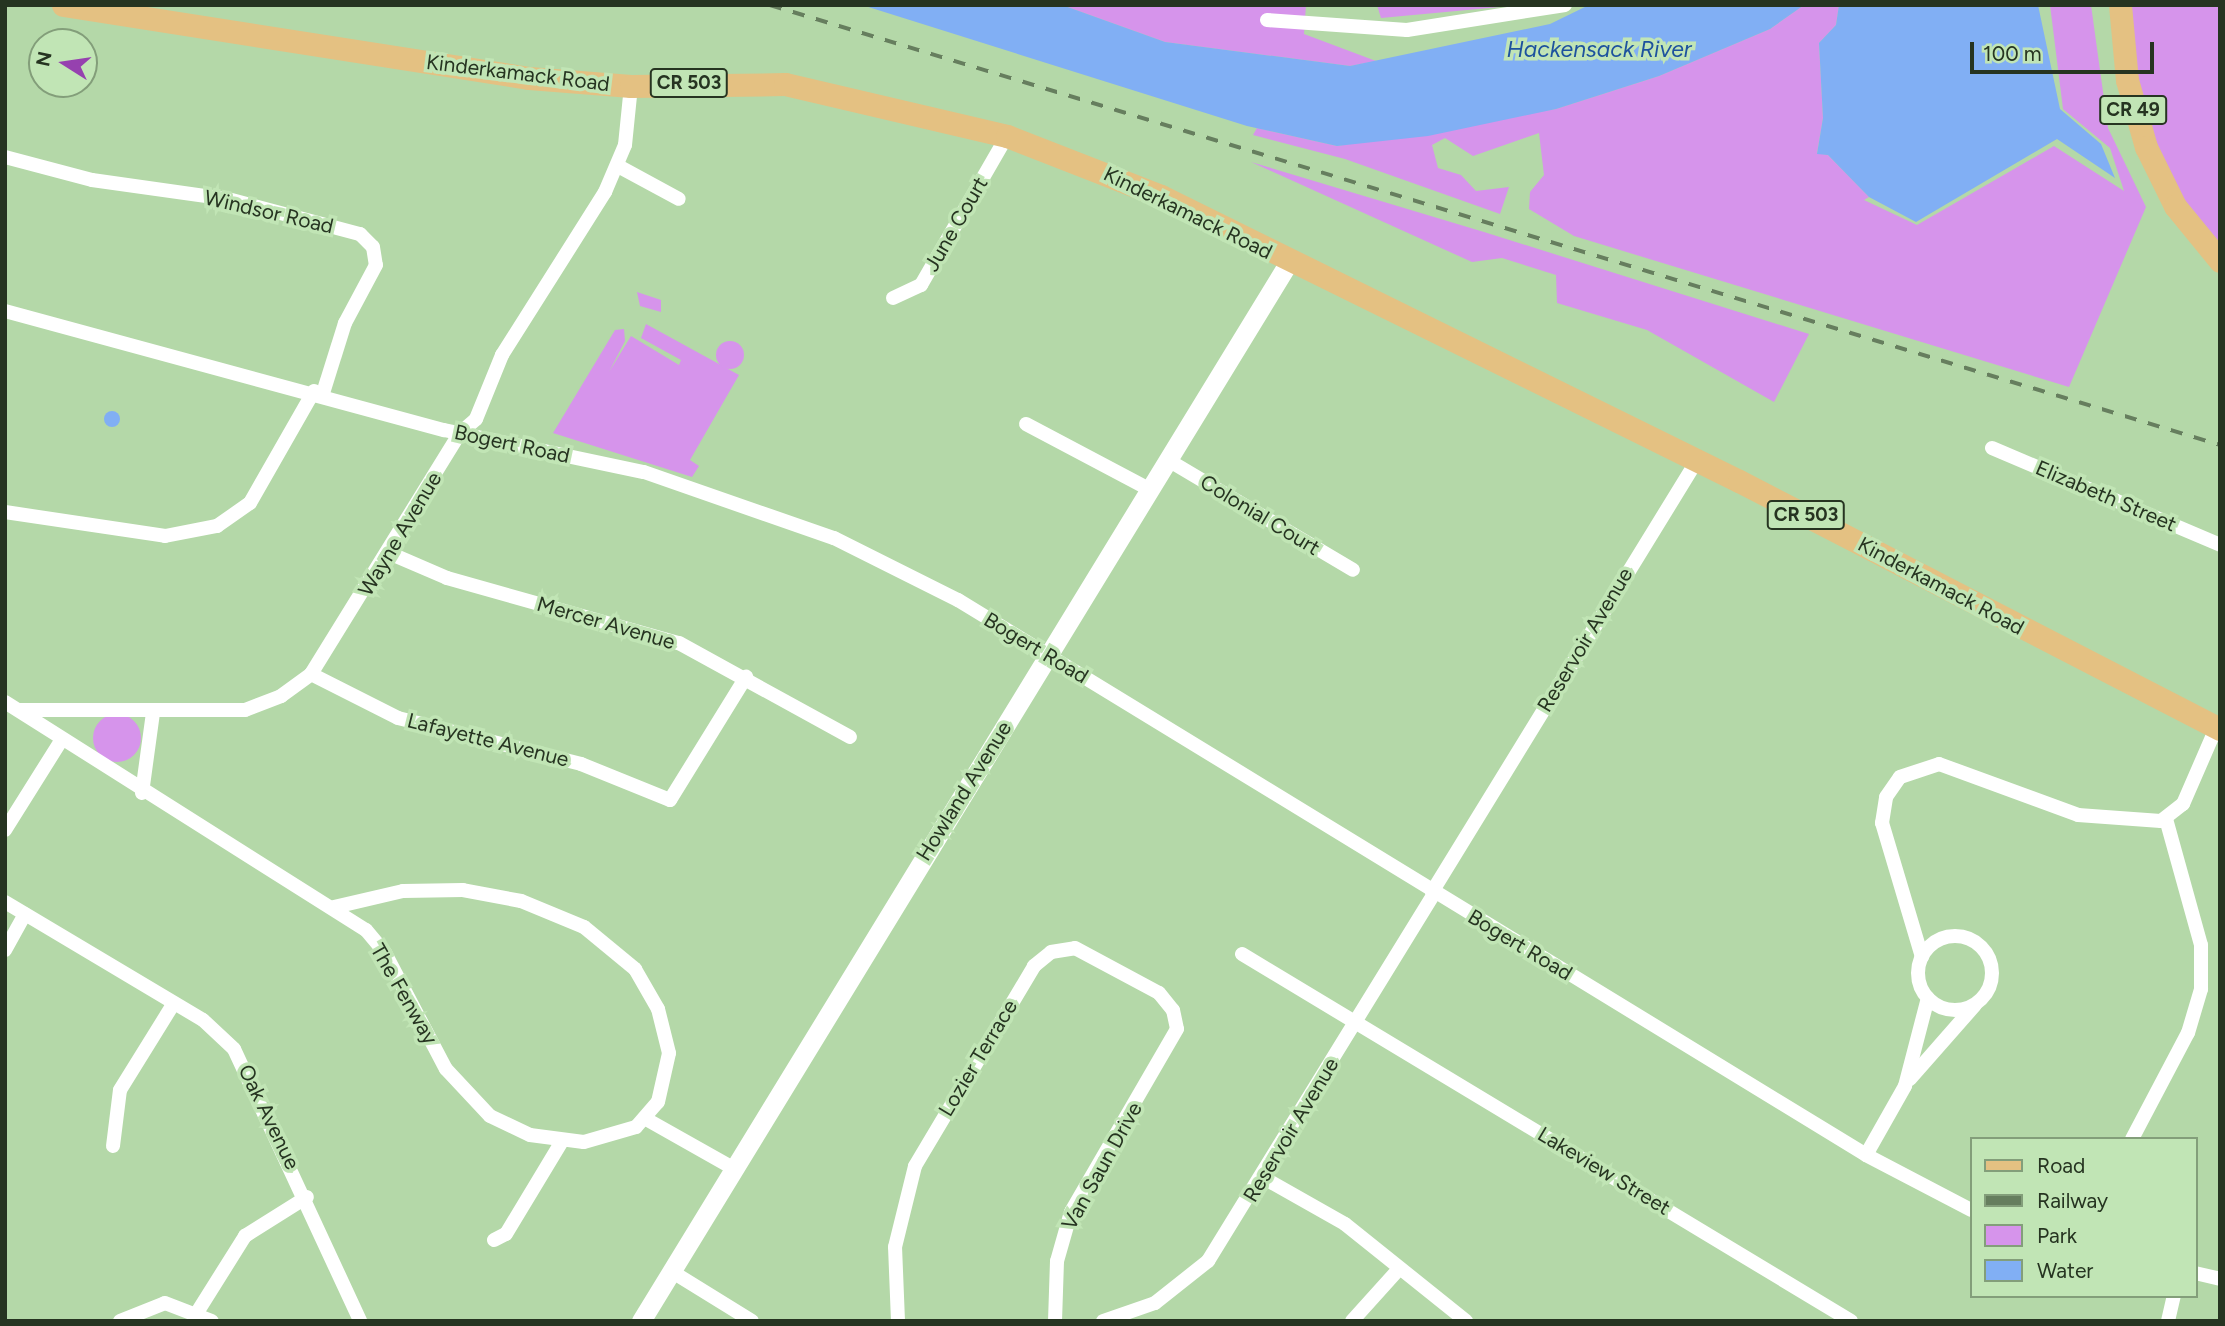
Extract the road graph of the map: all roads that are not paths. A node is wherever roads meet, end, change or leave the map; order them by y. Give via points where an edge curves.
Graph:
1 (63, 5) edge
2 (1565, 5) edge
3 (2120, 5) edge
4 (1267, 20) dead end
5 (631, 86) junction
6 (1007, 136) junction
7 (5, 158) edge
8 (618, 166) junction
9 (678, 200) dead end
10 (2220, 261) edge
11 (1289, 262) junction
12 (893, 298) dead end
13 (5, 311) edge
14 (318, 392) junction
15 (1026, 424) dead end
16 (460, 433) junction
17 (1992, 448) dead end
18 (1168, 460) junction
19 (1696, 461) junction
20 (1149, 489) junction
21 (5, 512) edge
22 (2220, 545) edge
23 (389, 552) junction
24 (1353, 570) dead end
25 (1048, 655) junction
26 (311, 674) junction
27 (746, 677) junction
28 (5, 702) edge
29 (18, 710) junction
30 (153, 713) junction
31 (2218, 728) edge
32 (849, 737) dead end
33 (62, 739) junction
34 (142, 793) junction
35 (2166, 819) junction
36 (5, 830) edge
37 (1433, 893) junction
38 (5, 902) edge
39 (334, 907) junction
40 (25, 915) junction
41 (5, 950) edge
42 (1242, 954) dead end
43 (1922, 957) junction
44 (1928, 998) junction
45 (1978, 1001) junction
46 (174, 1003) junction
47 (1177, 1020) joint
48 (1357, 1021) junction
49 (1905, 1086) junction
50 (646, 1119) junction
51 (2133, 1137) edge
52 (562, 1142) junction
53 (113, 1146) dead end
54 (1866, 1154) junction
55 (733, 1168) junction
56 (1262, 1177) junction
57 (307, 1197) junction
58 (1969, 1209) edge
59 (494, 1240) dead end
60 (1398, 1270) junction
61 (671, 1271) junction
62 (2197, 1273) edge
63 (2220, 1279) edge
64 (2174, 1298) edge
65 (198, 1311) junction
66 (120, 1321) edge
67 (212, 1321) edge
68 (360, 1321) edge
69 (641, 1321) edge
70 (752, 1321) edge
71 (898, 1321) edge
72 (1055, 1321) edge
73 (1104, 1321) edge
74 (1352, 1321) edge
75 (1466, 1321) edge
76 (1851, 1321) edge
77 (2168, 1321) edge

1 - 5 main road, Kinderkamack Road / CR 503 via 529,78
2 - 4 street via 1407,30
3 - 10 main road, CR 49 via 2127,80 2146,147 2175,206
5 - 6 main road, Kinderkamack Road / CR 503 via 785,84
5 - 8 street, Wayne Avenue
6 - 11 main road, Kinderkamack Road / CR 503 via 1151,192
6 - 12 street, June Court via 921,285
7 - 14 street, Windsor Road via 111,183 238,201 360,234 373,247 376,265 345,323
8 - 9 street
8 - 16 street, Wayne Avenue via 502,355 476,419
11 - 18 street, Howland Avenue
11 - 19 main road, Kinderkamack Road / CR 503
13 - 14 street, Bogert Road
14 - 16 street, Bogert Road
14 - 21 street, Windsor Road via 250,503 217,526 165,536
15 - 20 street
16 - 23 street, Wayne Avenue
16 - 25 street, Bogert Road via 644,472 770,512 897,567
17 - 22 street, Elizabeth Street
18 - 20 street, Howland Avenue
18 - 24 street, Colonial Court
19 - 31 main road, Kinderkamack Road / CR 503
19 - 37 street, Reservoir Avenue
20 - 25 street, Howland Avenue
23 - 26 street, Wayne Avenue
23 - 27 street, Mercer Avenue via 447,578 644,631
25 - 37 street, Bogert Road
25 - 55 street, Howland Avenue
26 - 27 street, Lafayette Avenue via 398,718 581,764 670,800
26 - 30 street, Wayne Avenue via 281,696 245,710
27 - 32 street, Mercer Avenue
28 - 29 street, The Fenway
29 - 30 street, Wayne Avenue
29 - 33 street, The Fenway
30 - 34 street
31 - 35 street via 2183,804
33 - 34 street, The Fenway
33 - 36 street
34 - 39 street, The Fenway
35 - 43 street via 2078,815 1951,766 1911,770 1891,786 1882,823
35 - 51 street via 2201,945 2201,989 2188,1032
37 - 48 street, Reservoir Avenue
37 - 54 street, Bogert Road
38 - 40 street, Oak Avenue
39 - 50 street via 403,891 463,890 521,901 601,938 648,988 665,1031 667,1078
39 - 52 street, The Fenway via 385,953 446,1069 473,1102 509,1127
40 - 41 street
40 - 46 street, Oak Avenue
42 - 48 street, Lakeview Street
43 - 44 street via 1919,978
43 - 45 street via 1947,937 1978,944 1992,972
44 - 45 street via 1947,1009
44 - 49 street
45 - 49 street
46 - 53 street via 120,1090
46 - 57 street, Oak Avenue via 220,1034 246,1066
47 - 71 street, Lozier Terrace via 1160,993 1086,951 1063,948 1034,966 915,1166 895,1247
47 - 72 street, Van Saun Drive via 1173,1041 1071,1212 1057,1261
48 - 56 street, Reservoir Avenue
48 - 76 street, Lakeview Street
49 - 54 street
50 - 52 street, The Fenway via 604,1139
50 - 55 street
52 - 59 street via 506,1234
54 - 58 street, Bogert Road
55 - 61 street, Howland Avenue
56 - 60 street via 1345,1224
56 - 73 street, Reservoir Avenue via 1192,1277 1155,1303
57 - 65 street via 245,1236
57 - 68 street, Oak Avenue
60 - 74 street
60 - 75 street
61 - 69 street, Howland Avenue
61 - 70 street
62 - 63 street
64 - 77 street
65 - 66 street via 150,1305
65 - 67 street

